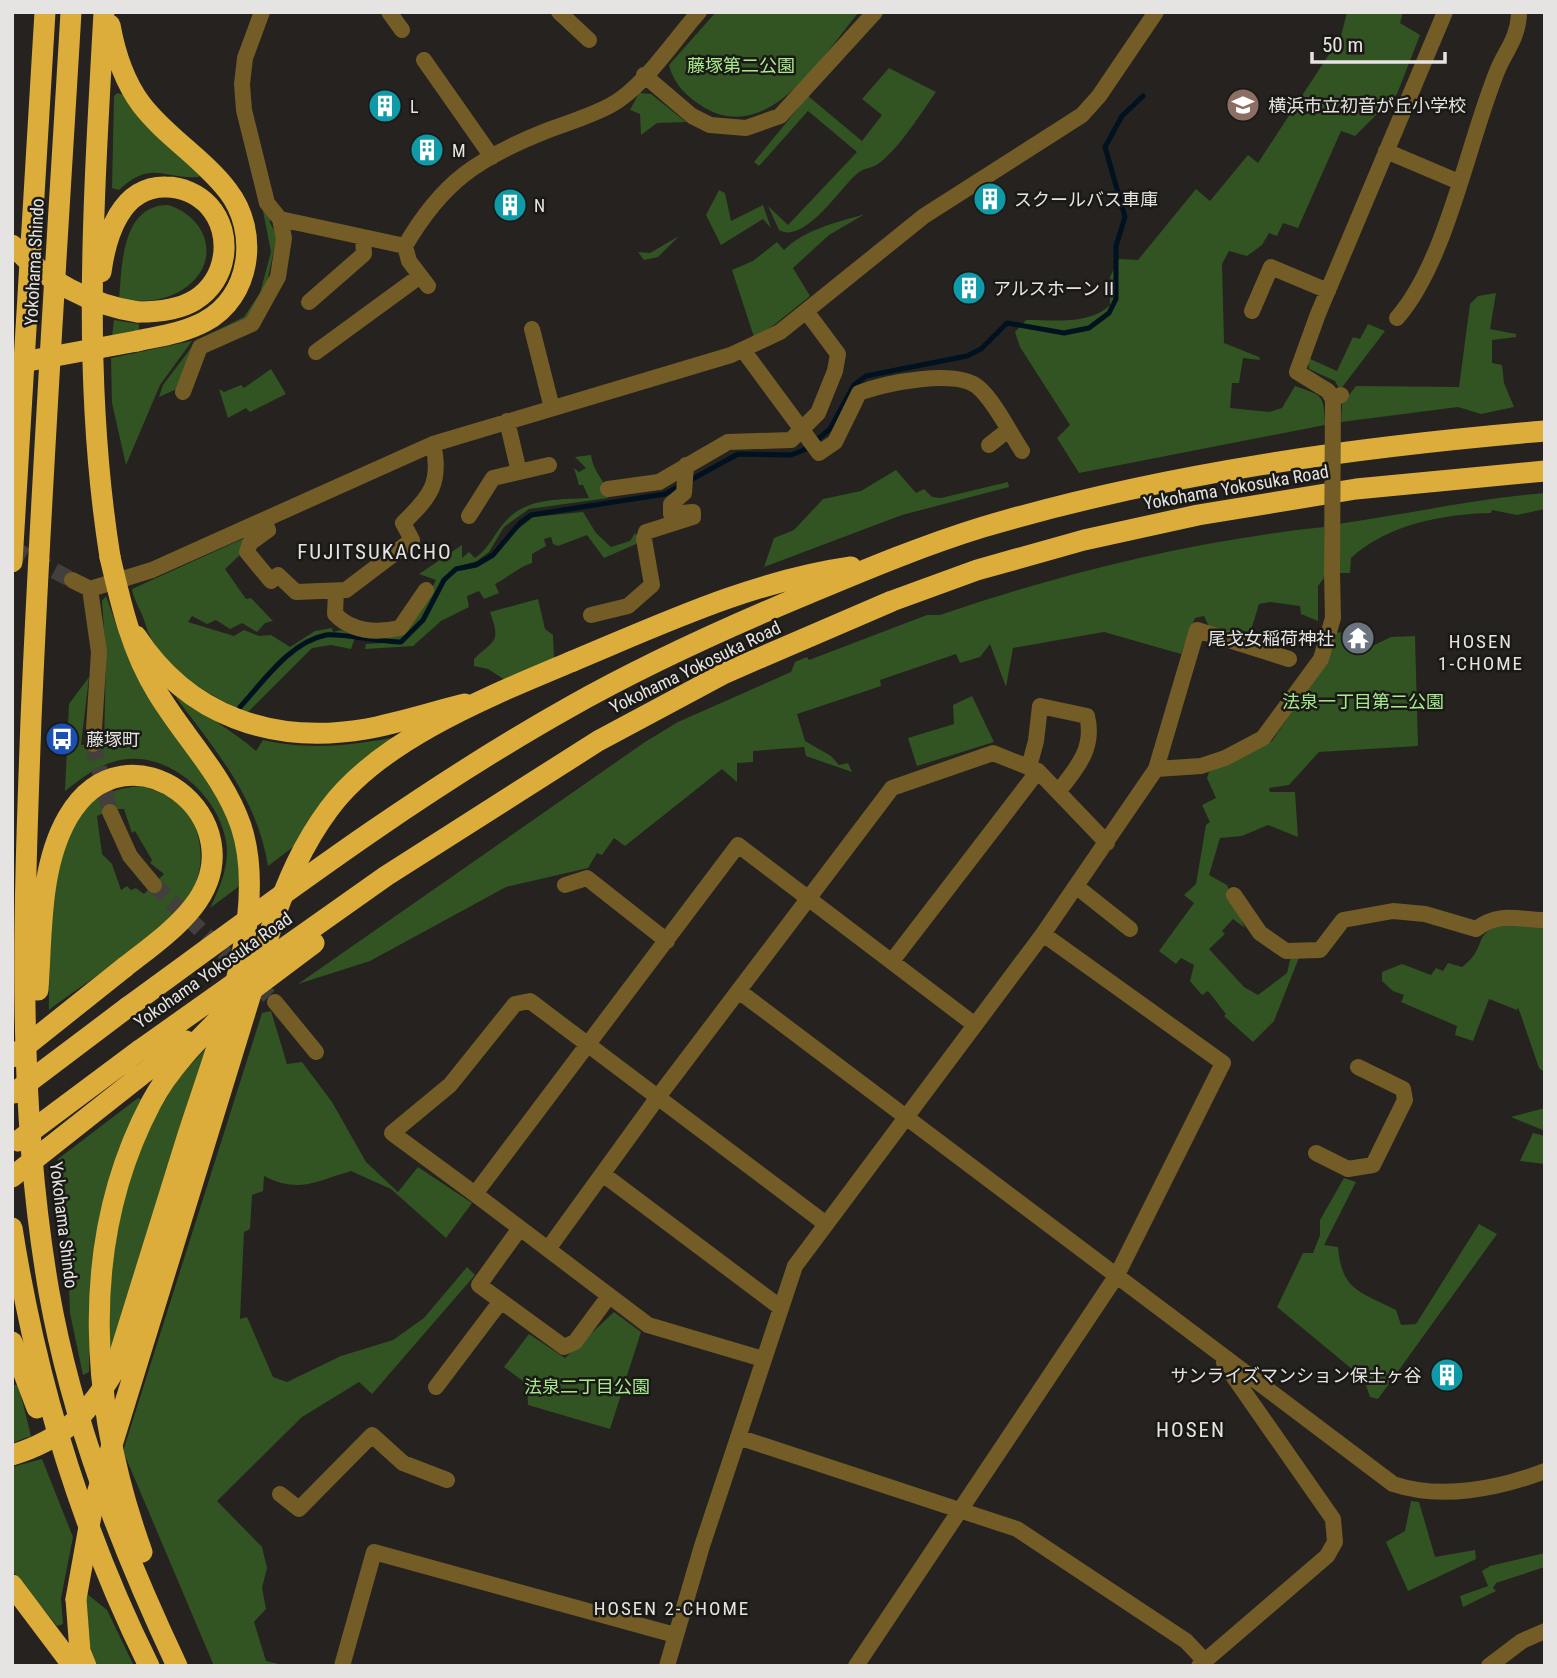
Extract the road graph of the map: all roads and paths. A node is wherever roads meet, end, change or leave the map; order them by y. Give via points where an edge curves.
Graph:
1 (45, 12) edge
2 (71, 12) edge
3 (106, 12) edge
4 (262, 12) edge
5 (389, 12) edge
6 (559, 12) edge
7 (699, 12) edge
8 (875, 12) edge
9 (1156, 12) edge
10 (1445, 12) edge
11 (1519, 15) dead end
12 (402, 30) dead end
13 (589, 40) dead end
14 (424, 60) dead end
15 (644, 75) junction
16 (1387, 151) junction
17 (492, 157) junction
18 (1460, 182) junction
19 (280, 219) junction
20 (363, 238) junction
21 (12, 245) edge
22 (405, 246) junction
23 (1328, 292) junction
24 (309, 302) dead end
25 (806, 311) junction
26 (1252, 311) dead end
27 (1397, 318) dead end
28 (532, 329) dead end
29 (743, 350) junction
30 (316, 352) dead end
31 (91, 358) junction
32 (12, 364) edge
33 (183, 392) dead end
34 (552, 408) junction
35 (506, 421) junction
36 (1008, 430) junction
37 (1545, 431) edge
38 (801, 432) junction
39 (433, 444) junction
40 (989, 445) dead end
41 (1022, 451) dead end
42 (549, 466) dead end
43 (1545, 471) edge
44 (519, 472) junction
45 (685, 476) junction
46 (608, 489) dead end
47 (469, 516) dead end
48 (264, 520) junction
49 (12, 562) edge
50 (880, 563) junction
51 (72, 580) tunnel mouth
52 (90, 589) junction
53 (426, 590) dead end
54 (336, 591) junction
55 (591, 615) dead end
56 (125, 620) junction
57 (1289, 659) dead end
58 (485, 699) junction
59 (93, 744) tunnel mouth
60 (1033, 769) junction
61 (1156, 769) junction
62 (1058, 792) junction
63 (486, 811) junction
64 (110, 812) tunnel mouth
65 (1107, 843) junction
66 (154, 885) tunnel mouth
67 (565, 885) dead end
68 (1077, 887) junction
69 (1234, 895) dead end
70 (809, 897) junction
71 (1545, 920) edge
72 (1130, 929) dead end
73 (1043, 934) junction
74 (667, 941) junction
75 (892, 961) junction
76 (740, 992) junction
77 (237, 1002) junction
78 (275, 1002) tunnel mouth
79 (975, 1025) junction
80 (589, 1044) junction
81 (316, 1052) dead end
82 (12, 1056) edge
83 (1358, 1067) dead end
84 (12, 1095) edge
85 (658, 1097) junction
86 (907, 1117) junction
87 (12, 1145) edge
88 (1316, 1153) dead end
89 (604, 1175) junction
90 (12, 1177) edge
91 (475, 1194) junction
92 (826, 1224) junction
93 (12, 1227) edge
94 (520, 1228) junction
95 (548, 1249) junction
96 (1117, 1275) junction
97 (49, 1291) junction
98 (609, 1296) junction
99 (501, 1301) junction
100 (781, 1308) junction
101 (12, 1342) edge
102 (1217, 1352) junction
103 (763, 1359) junction
104 (436, 1387) dead end
105 (738, 1437) junction
106 (12, 1455) edge
107 (1545, 1471) edge
108 (447, 1480) dead end
109 (280, 1494) dead end
110 (957, 1511) junction
111 (94, 1542) junction
112 (12, 1585) edge
113 (1545, 1631) edge
114 (675, 1635) junction
115 (1201, 1662) edge
116 (1493, 1665) edge
117 (73, 1666) edge
118 (86, 1666) edge
119 (149, 1666) edge
120 (177, 1666) edge
121 (188, 1666) edge
122 (342, 1666) edge
123 (667, 1666) edge
124 (856, 1666) edge

1 - 49 highway, Yokohama Shindo
2 - 97 highway, Yokohama Shindo via 26,859 27,1073 36,1198
3 - 31 highway via 93,223
3 - 32 highway, bridge via 133,91 152,116 205,164 243,217 247,233 242,276 218,312 191,328
4 - 19 street via 245,58 244,110 267,203
5 - 12 street
6 - 13 street
7 - 15 street
8 - 15 street via 780,116 746,128 719,127 692,116
9 - 25 street via 1082,115 924,216
10 - 16 street
11 - 18 street via 1517,36 1499,68
14 - 17 street
15 - 17 street via 612,104
16 - 18 street
16 - 23 street
17 - 22 street via 444,189
18 - 27 street via 1430,262
19 - 20 street
19 - 33 street via 284,239 278,277 252,324 200,347
20 - 22 street
20 - 24 street via 364,254
21 - 31 highway, bridge via 69,289 105,305 138,312 169,310 195,301 220,268 224,243 217,217 209,206 174,187 135,196 117,217 103,263
22 - 30 street via 409,261 424,281
23 - 26 street via 1271,267
23 - 61 street, bridge via 1297,372 1337,397 1333,618 1321,659 1263,738 1201,766
25 - 29 street via 780,332
25 - 38 street via 838,354 818,413
28 - 34 street
29 - 34 street
29 - 38 street
31 - 56 highway, bridge via 94,439 110,557
34 - 35 street
35 - 39 street
35 - 44 street
36 - 38 street via 979,388 964,380 925,379 859,393 835,442 818,453
36 - 40 street
36 - 41 street
37 - 50 highway, Yokohama Yokosuka Road via 1308,457 1182,479 981,528
38 - 45 street via 791,440 728,442
39 - 48 street
39 - 54 street via 438,467 429,498 403,523 412,540 346,590
42 - 44 street
43 - 63 highway, Yokohama Yokosuka Road via 1356,489 1198,514 977,570 725,673 598,741
44 - 47 street via 493,478
45 - 46 street
45 - 55 street via 684,493 671,504 671,513 693,512 694,517 646,532 652,585 628,606
48 - 52 street via 152,570
48 - 54 street via 268,530 250,543 247,552 271,582 278,575 296,592
50 - 58 highway, bridge via 821,572 722,598
50 - 84 highway, Yokohama Yokosuka Road, bridge via 710,635 569,707 460,773 326,863
51 - 52 street
52 - 59 street via 99,652
53 - 54 street via 401,628 381,633 346,625 335,614
56 - 58 highway, bridge via 175,684 218,712 270,729 326,733 365,729
56 - 106 highway, bridge via 146,673 221,784 241,826 249,871 246,929 223,1022 115,1369 83,1417 42,1446
57 - 61 street via 1197,630
58 - 118 highway, bridge via 424,732 350,785 296,859 96,1497 76,1599 80,1651
60 - 62 street
60 - 62 street via 1040,706 1087,716 1090,728 1084,758
60 - 70 street via 993,753 892,788
60 - 75 street
61 - 65 street
62 - 65 street
63 - 77 highway
63 - 87 highway, Yokohama Yokosuka Road, bridge via 386,876
64 - 66 street via 130,856
65 - 68 street
67 - 74 street via 587,878
68 - 72 street
68 - 73 street
69 - 71 street via 1261,933 1288,952 1320,950 1343,920 1392,911 1425,914 1476,929 1498,917
70 - 74 street via 738,845
70 - 75 street
70 - 76 street
73 - 79 street
73 - 96 street via 1223,1063
74 - 80 street
75 - 79 street
76 - 85 street
76 - 86 street
77 - 90 highway, bridge
77 - 121 highway via 193,1045 151,1102 119,1181 99,1285 99,1357 118,1479 147,1567
78 - 81 street via 303,1028
79 - 86 street
80 - 85 street
80 - 91 street
80 - 91 street via 530,1002 515,1004 450,1086 392,1133
82 - 97 highway, bridge via 125,967 194,906 205,886 211,838 194,804 174,787 141,775 106,781 77,804 58,838 46,888 36,1060
83 - 88 street via 1403,1089 1405,1100 1373,1165 1348,1169
85 - 89 street
85 - 92 street
86 - 92 street
86 - 96 street
89 - 95 street
89 - 100 street
91 - 94 street
92 - 100 street via 795,1266
93 - 111 highway via 48,1403
94 - 95 street
94 - 99 street via 479,1285
95 - 98 street
96 - 102 street
96 - 110 street
97 - 120 highway, Yokohama Shindo via 90,1450 127,1553
98 - 99 street via 575,1342 564,1347
98 - 103 street via 648,1325
99 - 104 street
100 - 103 street
101 - 111 highway
102 - 107 street via 1394,1483 1415,1491 1435,1494 1517,1481
102 - 115 street via 1333,1519 1335,1542 1327,1556
103 - 105 street
105 - 110 street
105 - 114 street
108 - 109 street via 403,1463 372,1435 299,1509
110 - 115 street via 1017,1529 1186,1642
110 - 124 street
111 - 119 highway
112 - 117 highway
113 - 116 street via 1521,1641
114 - 122 street via 374,1552
114 - 123 street

